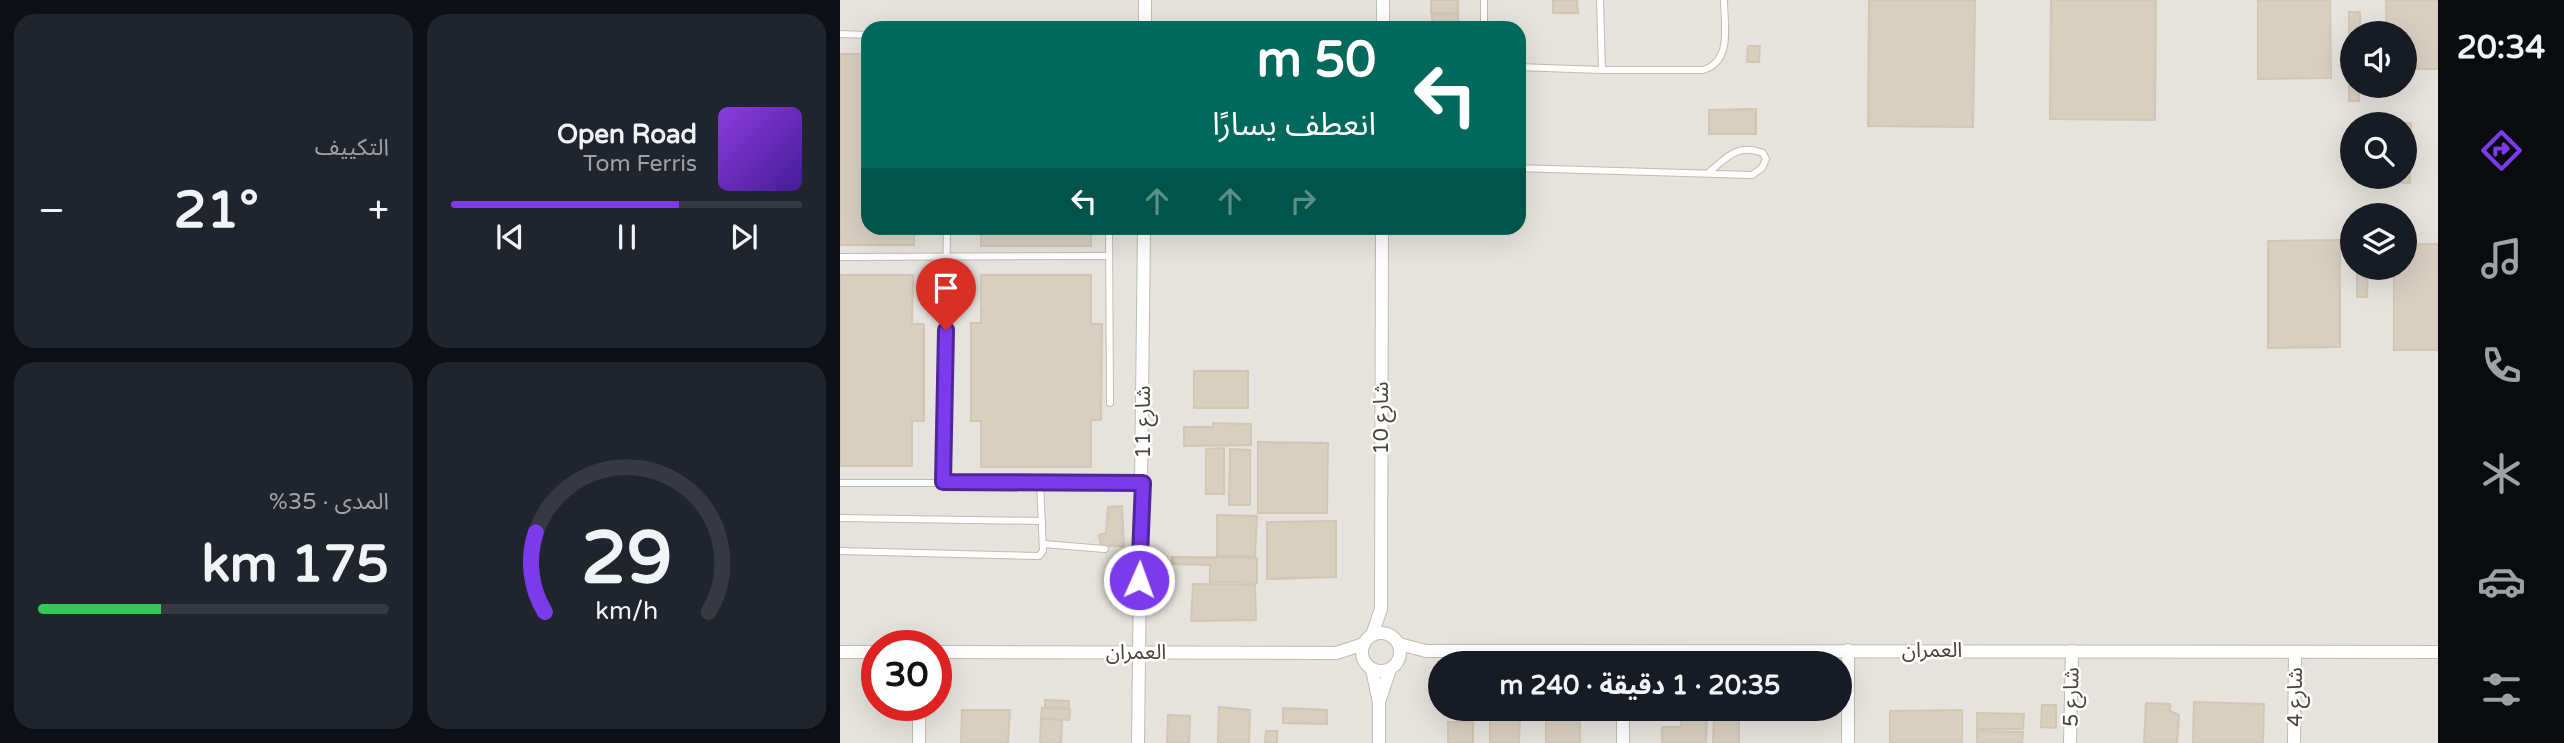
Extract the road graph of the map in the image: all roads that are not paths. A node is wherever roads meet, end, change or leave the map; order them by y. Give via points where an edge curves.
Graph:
1 (1145, 0) edge
2 (1383, 0) edge
3 (1484, 0) edge
4 (1601, 0) edge
5 (1724, 0) edge
6 (1145, 21) edge
7 (1383, 21) edge
8 (1484, 21) edge
9 (840, 34) edge
10 (861, 35) edge
11 (1526, 67) edge
12 (1602, 71) junction
13 (1526, 168) edge
14 (1708, 173) junction
15 (947, 235) edge
16 (1109, 235) edge
17 (1144, 235) edge
18 (1382, 235) edge
19 (947, 255) junction
20 (1109, 256) junction
21 (840, 257) edge
22 (1110, 403) dead end
23 (943, 482) junction
24 (1040, 482) junction
25 (840, 483) edge
26 (1143, 483) junction
27 (840, 518) edge
28 (1042, 521) junction
29 (1043, 544) junction
30 (1105, 549) dead end
31 (840, 551) edge
32 (1381, 609) junction
33 (1368, 640) junction
34 (1395, 640) junction
35 (1624, 650) joint
36 (1848, 650) junction
37 (1426, 651) junction
38 (2071, 651) junction
39 (840, 652) edge
40 (861, 652) edge
41 (952, 652) edge
42 (1137, 652) junction
43 (2295, 652) junction
44 (2438, 652) edge
45 (1336, 653) junction
46 (1368, 666) junction
47 (1394, 666) junction
48 (1379, 703) junction
49 (919, 721) edge
50 (1623, 721) edge
51 (919, 743) edge
52 (1138, 743) edge
53 (1379, 743) edge
54 (1623, 743) edge
55 (1848, 743) edge
56 (2070, 743) edge
57 (2294, 743) edge

1 - 6 street
2 - 7 street
3 - 8 lane
4 - 12 lane
5 - 12 lane via 1724,49 1710,68
9 - 10 lane
11 - 12 lane
13 - 14 lane
14 - 14 lane via 1752,175 1766,159 1751,149 1738,150
15 - 19 lane
16 - 20 lane
17 - 26 street, شارع 11
18 - 32 street, شارع 10
19 - 20 lane
19 - 21 lane
19 - 23 lane
20 - 22 lane
23 - 24 lane
23 - 25 lane
24 - 26 lane
24 - 28 lane
26 - 42 street, شارع 11
27 - 28 lane
28 - 29 lane
29 - 30 lane
29 - 31 lane via 1039,556
32 - 33 street, شارع 10
32 - 34 street, شارع 10
33 - 34 street via 1378,633
33 - 45 street, العمران
33 - 46 street via 1362,650
34 - 37 street, العمران
34 - 47 street via 1400,656
35 - 36 street, العمران
35 - 37 street, العمران
36 - 38 street, العمران
36 - 55 street
37 - 47 street, العمران
38 - 43 street, العمران
38 - 56 street, شارع 5
39 - 40 street
41 - 42 street, العمران
42 - 45 street, العمران
42 - 52 street, شارع 11
43 - 44 street, العمران
43 - 57 street, شارع 4
45 - 46 street, العمران
46 - 47 street via 1381,672
46 - 48 street
47 - 48 street
48 - 53 street
49 - 51 street
50 - 54 street

